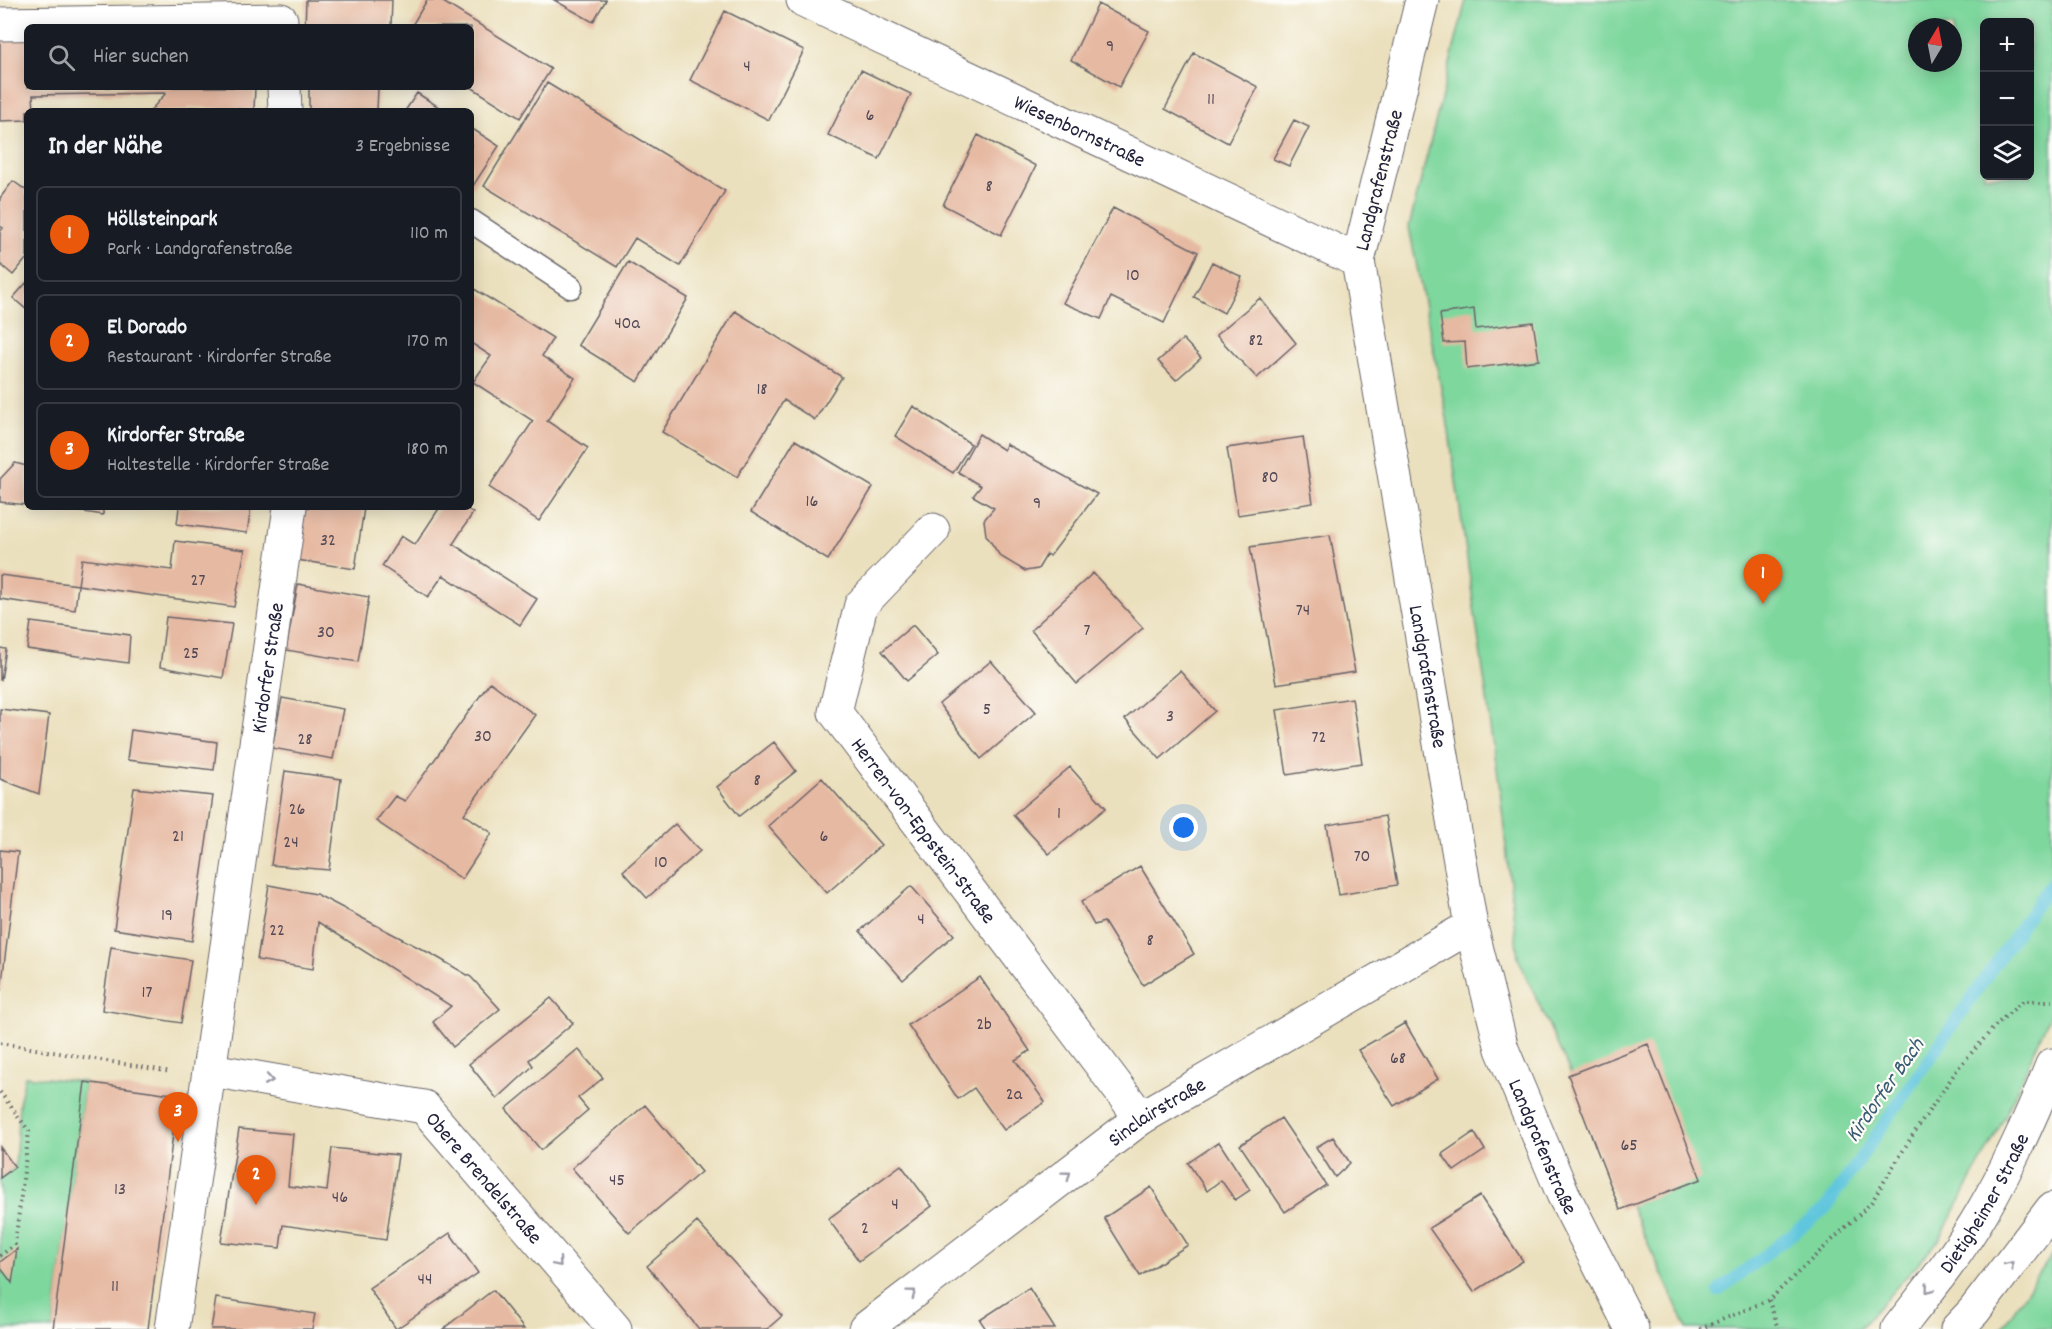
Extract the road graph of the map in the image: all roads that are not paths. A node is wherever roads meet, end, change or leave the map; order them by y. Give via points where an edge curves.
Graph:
1 (803, 0) edge
2 (1422, 0) edge
3 (282, 16) edge
4 (0, 24) edge
5 (474, 223) edge
6 (1358, 261) junction
7 (571, 287) dead end
8 (290, 510) edge
9 (933, 530) dead end
10 (1471, 926) junction
11 (2050, 1072) edge
12 (210, 1075) junction
13 (1141, 1118) junction
14 (2051, 1212) edge
15 (1966, 1320) edge
16 (172, 1329) edge
17 (615, 1329) edge
18 (866, 1329) edge
19 (1632, 1329) edge
20 (1898, 1329) edge

1 - 6 street, Wiesenbornstraße
2 - 6 street, Landgrafenstraße
3 - 4 street
5 - 7 lane
6 - 10 street, Landgrafenstraße
8 - 12 street, Kirdorfer Straße
9 - 13 street, Herren-von-Eppstein-Straße via 861,605 835,712
10 - 13 street, Sinclairstraße
10 - 19 street, Landgrafenstraße via 1502,1049 1563,1194
11 -> 20 street, Dietigheimer Straße via 1981,1214
12 - 16 street, Kirdorfer Straße
12 -> 17 street, Obere Brendelstraße via 424,1107
18 -> 13 street, Sinclairstraße
15 -> 14 street

